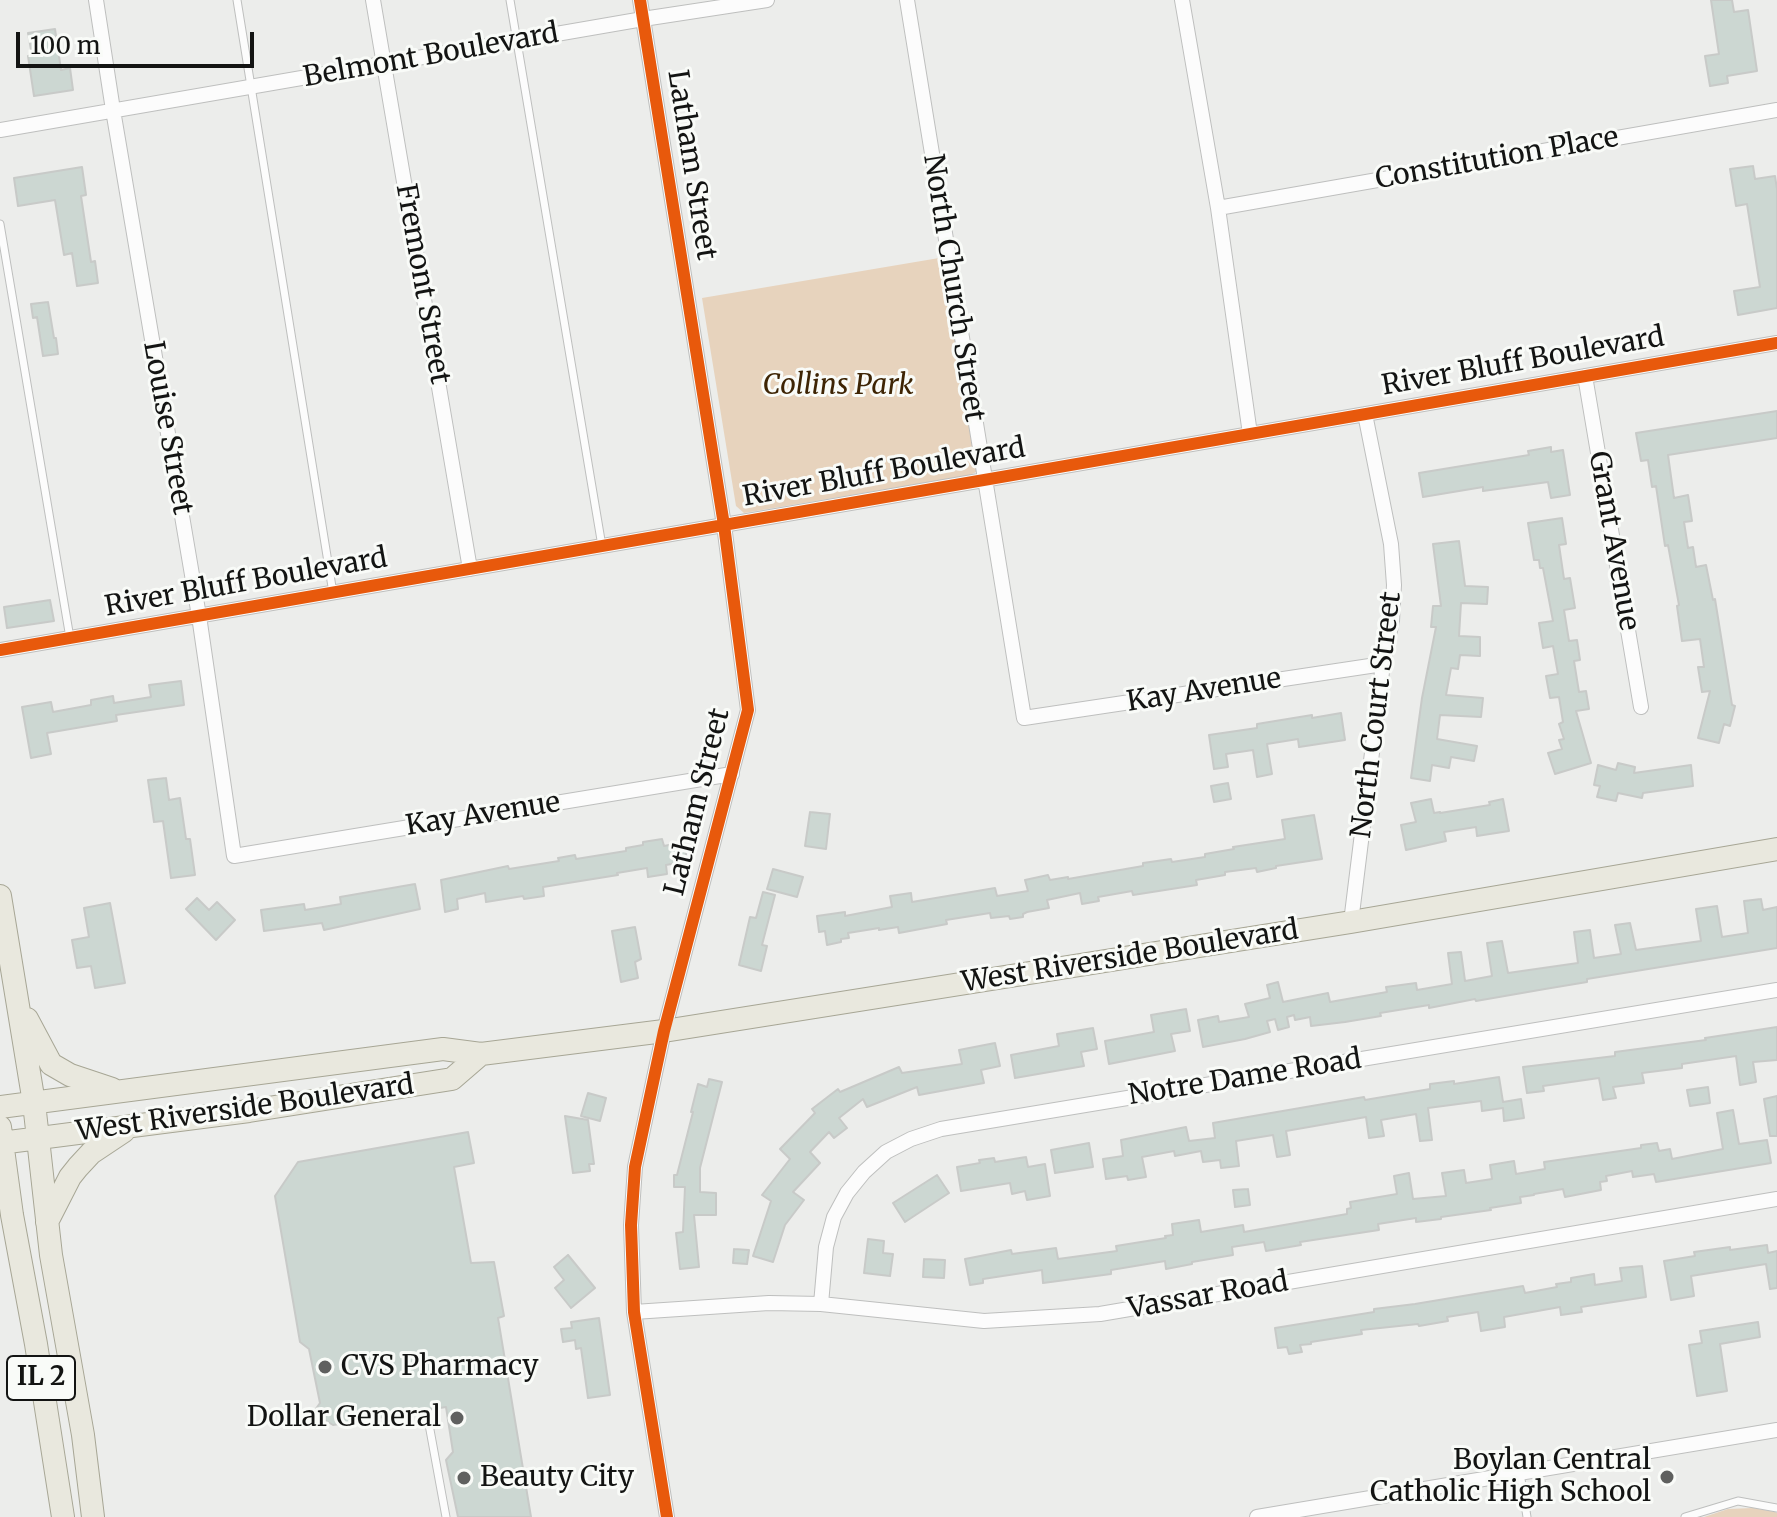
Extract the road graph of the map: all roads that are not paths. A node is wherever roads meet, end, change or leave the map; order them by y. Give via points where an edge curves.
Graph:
1 (96, 0) edge
2 (237, 0) edge
3 (373, 0) edge
4 (510, 0) edge
5 (640, 0) edge
6 (767, 0) edge
7 (907, 0) edge
8 (1182, 0) edge
9 (643, 19) junction
10 (517, 41) junction
11 (384, 64) junction
12 (251, 86) junction
13 (113, 110) junction
14 (1777, 110) edge
15 (0, 130) edge
16 (1218, 208) junction
17 (0, 224) edge
18 (1777, 343) edge
19 (1585, 376) junction
20 (1365, 414) junction
21 (1250, 434) junction
22 (984, 480) junction
23 (724, 525) junction
24 (602, 546) junction
25 (470, 569) junction
26 (333, 593) junction
27 (199, 616) junction
28 (70, 638) junction
29 (0, 650) edge
30 (1383, 664) junction
31 (1641, 707) dead end
32 (1024, 718) joint
33 (732, 774) junction
34 (1777, 849) edge
35 (234, 856) joint
36 (0, 896) edge
37 (1351, 922) junction
38 (1777, 990) edge
39 (19, 1002) junction
40 (664, 1031) junction
41 (481, 1054) junction
42 (121, 1091) junction
43 (34, 1103) junction
44 (0, 1107) edge
45 (131, 1127) junction
46 (1, 1137) edge
47 (39, 1139) junction
48 (1777, 1199) edge
49 (6, 1208) edge
50 (47, 1223) junction
51 (821, 1304) junction
52 (634, 1312) junction
53 (428, 1419) dead end
54 (1777, 1430) edge
55 (1520, 1473) junction
56 (1777, 1508) edge
57 (1275, 1516) edge
58 (63, 1517) edge
59 (93, 1517) edge
60 (446, 1517) edge
61 (667, 1517) edge
62 (1257, 1517) edge
63 (1527, 1517) edge
64 (1685, 1517) edge

1 - 13 street, Louise Street
2 - 12 lane
3 - 11 street, Fremont Street
4 - 10 lane
5 - 9 street, Latham Street
6 - 9 street, Belmont Boulevard
7 - 22 street, North Church Street
8 - 16 street
9 - 10 street, Belmont Boulevard
9 - 23 street, Latham Street
10 - 11 street, Belmont Boulevard
10 - 24 lane
11 - 12 street, Belmont Boulevard
11 - 25 street, Fremont Street
12 - 13 street, Belmont Boulevard
12 - 26 lane
13 - 15 street, Belmont Boulevard
13 - 27 street, Louise Street
14 - 16 street, Constitution Place
16 - 21 street
17 - 28 lane
18 - 19 street, River Bluff Boulevard
19 - 20 street, River Bluff Boulevard
19 - 31 street, Grant Avenue
20 - 21 street, River Bluff Boulevard
20 - 30 street, North Court Street via 1394,585
21 - 22 street, River Bluff Boulevard
22 - 23 street, River Bluff Boulevard
22 - 32 street, North Church Street
23 - 24 street, River Bluff Boulevard
23 - 33 street, Latham Street via 748,710
24 - 25 street, River Bluff Boulevard
25 - 26 street, River Bluff Boulevard
26 - 27 street, River Bluff Boulevard
27 - 28 street, River Bluff Boulevard
27 - 35 street, Louise Street
28 - 29 street, River Bluff Boulevard
30 - 32 street, Kay Avenue
30 - 37 street, North Court Street
33 - 35 street, Kay Avenue
33 - 40 street, Latham Street
34 - 37 main road, West Riverside Boulevard
36 - 39 main road, IL 2
37 - 40 main road, West Riverside Boulevard
38 - 51 street, Notre Dame Road via 941,1129 886,1152 847,1193 826,1247
39 - 42 main road via 51,1064
39 - 43 main road, IL 2
40 - 41 main road, West Riverside Boulevard
40 - 52 street, Latham Street via 635,1167
41 - 42 main road, West Riverside Boulevard via 443,1049
41 - 45 main road, West Riverside Boulevard via 452,1079
42 - 43 main road, West Riverside Boulevard
43 - 44 main road, West Riverside Boulevard
43 - 47 main road, IL 2
45 - 47 main road, West Riverside Boulevard
45 - 50 main road via 78,1167
46 - 47 main road, West Riverside Boulevard
46 - 49 main road, IL 2
47 - 50 main road, IL 2
48 - 51 street, Vassar Road via 1100,1314 984,1321
49 - 58 main road, IL 2 via 36,1344
50 - 59 main road, IL 2
51 - 52 street, Vassar Road
52 - 61 street, Latham Street
53 - 60 lane
54 - 55 street
55 - 57 street
55 - 63 lane
56 - 64 lane via 1738,1501
57 - 62 street

